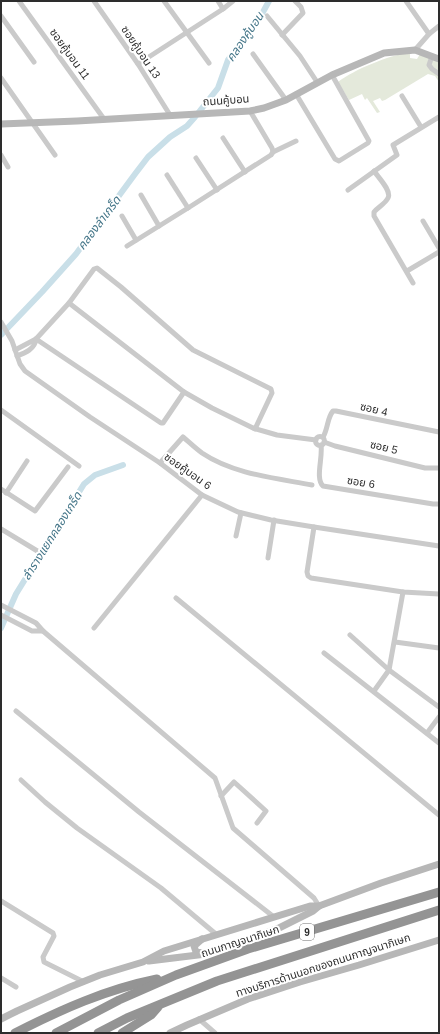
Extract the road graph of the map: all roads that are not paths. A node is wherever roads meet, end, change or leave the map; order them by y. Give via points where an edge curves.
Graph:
1 (18, 1) edge
2 (94, 1) edge
3 (164, 1) edge
4 (218, 1) edge
5 (233, 1) edge
6 (296, 1) edge
7 (406, 1) edge
8 (223, 9) junction
9 (1, 16) edge
10 (267, 16) dead end
11 (439, 26) edge
12 (186, 32) junction
13 (429, 34) junction
14 (282, 35) junction
15 (415, 50) junction
16 (253, 54) dead end
17 (432, 56) junction
18 (439, 59) edge
19 (34, 62) dead end
20 (210, 63) dead end
21 (138, 64) junction
22 (439, 74) edge
23 (332, 75) junction
24 (1, 78) edge
25 (317, 82) junction
26 (296, 94) junction
27 (402, 96) dead end
28 (286, 100) junction
29 (250, 111) junction
30 (170, 115) junction
31 (439, 117) edge
32 (104, 119) junction
33 (32, 123) junction
34 (1, 124) edge
35 (421, 127) junction
36 (223, 138) dead end
37 (296, 141) dead end
38 (273, 152) junction
39 (1, 155) edge
40 (55, 155) dead end
41 (196, 158) dead end
42 (8, 167) dead end
43 (374, 171) junction
44 (244, 172) junction
45 (167, 174) dead end
46 (217, 190) junction
47 (348, 190) dead end
48 (141, 195) dead end
49 (188, 208) junction
50 (122, 216) dead end
51 (422, 221) dead end
52 (159, 226) junction
53 (136, 240) junction
54 (127, 246) dead end
55 (439, 248) edge
56 (439, 252) edge
57 (407, 271) junction
58 (413, 283) dead end
59 (69, 303) junction
60 (1, 322) edge
61 (36, 339) junction
62 (15, 350) junction
63 (17, 356) junction
64 (184, 392) junction
65 (1, 410) edge
66 (255, 429) junction
67 (439, 432) edge
68 (323, 442) junction
69 (26, 461) dead end
70 (160, 463) junction
71 (79, 466) dead end
72 (68, 468) dead end
73 (439, 468) edge
74 (312, 484) dead end
75 (1, 490) edge
76 (6, 493) junction
77 (202, 495) junction
78 (439, 504) edge
79 (241, 513) junction
80 (274, 520) junction
81 (1, 528) edge
82 (314, 528) junction
83 (236, 536) dead end
84 (439, 546) edge
85 (39, 552) dead end
86 (268, 558) dead end
87 (403, 592) junction
88 (439, 594) edge
89 (176, 598) dead end
90 (1, 605) edge
91 (1, 615) edge
92 (94, 628) dead end
93 (43, 631) junction
94 (350, 636) dead end
95 (395, 642) junction
96 (439, 648) edge
97 (324, 653) dead end
98 (389, 670) junction
99 (374, 691) junction
100 (439, 707) edge
101 (16, 711) dead end
102 (439, 717) edge
103 (427, 733) junction
104 (439, 743) edge
105 (21, 780) dead end
106 (221, 796) junction
107 (439, 815) edge
108 (257, 823) dead end
109 (439, 864) edge
110 (439, 892) edge
111 (1, 901) edge
112 (319, 906) junction
113 (439, 910) edge
114 (274, 917) junction
115 (217, 935) junction
116 (202, 938) junction
117 (439, 940) edge
118 (206, 954) junction
119 (143, 962) junction
120 (176, 975) junction
121 (1, 978) edge
122 (84, 982) junction
123 (16, 987) dead end
124 (161, 1003) junction
125 (1, 1019) edge
126 (199, 1019) junction
127 (15, 1033) edge
128 (56, 1033) edge
129 (98, 1033) edge
130 (122, 1033) edge
131 (170, 1033) edge
132 (215, 1033) edge

1 - 32 street, ซอยคู้บอน 11
2 - 21 street, ซอยคู้บอน 13
3 - 12 street
4 - 8 street
5 - 8 street
6 - 14 street via 303,13
7 - 13 street
8 - 12 street
9 - 19 street
10 - 14 street
11 - 13 street
12 - 20 street
12 - 21 street
13 - 15 street
14 - 25 street
15 - 17 main road, ถนนคู้บอน
15 - 23 main road, ถนนคู้บอน via 384,53
16 - 28 street
17 - 18 main road, ถนนคู้บอน
17 - 22 street via 429,65
21 - 30 street, ซอยคู้บอน 13
23 - 25 main road, ถนนคู้บอน
23 - 26 street via 369,141 340,161 335,159
24 - 33 street
25 - 26 main road, ถนนคู้บอน
26 - 28 main road, ถนนคู้บอน
27 - 35 street
28 - 29 main road, ถนนคู้บอน
29 - 30 main road, ถนนคู้บอน
29 - 38 street
30 - 32 main road, ถนนคู้บอน
31 - 35 street
32 - 33 main road, ถนนคู้บอน
33 - 34 main road, ถนนคู้บอน
33 - 40 street
35 - 43 street via 393,145 397,155
36 - 44 street
37 - 38 street
38 - 44 street
39 - 42 street
41 - 46 street
43 - 47 street
43 - 57 street via 387,189 389,198 374,212 374,216
44 - 46 street
45 - 49 street
46 - 49 street
48 - 52 street
49 - 52 street
50 - 53 street
51 - 55 street
52 - 53 street
53 - 54 street
56 - 57 street
57 - 58 street
59 - 61 street
59 - 64 street
59 - 66 street via 97,268 193,350 271,389 272,393
60 - 62 street, ซอยคู้บอน 6
61 - 62 street
61 - 63 street via 32,349
61 - 64 street via 161,423
62 - 63 street, ซอยคู้บอน 6
63 - 70 street, ซอยคู้บอน 6 via 25,371
64 - 66 street
65 - 71 street
66 - 68 street via 277,435 316,440 320,436
67 - 68 street, ซอย 4 via 333,411
68 - 73 street, ซอย 5 via 425,468
68 - 78 street, ซอย 6 via 319,476 323,486
69 - 76 street
70 - 74 street via 183,437 203,454 240,470
70 - 77 street, ซอยคู้บอน 6
72 - 76 street via 36,511
75 - 76 street
77 - 79 street, ซอยคู้บอน 6
77 - 92 street
79 - 80 street, ซอยคู้บอน 6
79 - 83 street
80 - 82 street, ซอยคู้บอน 6
80 - 86 street
81 - 85 street
82 - 84 street, ซอยคู้บอน 6
82 - 87 street via 308,576
87 - 88 street
87 - 95 street
89 - 107 street
90 - 93 street via 36,623
91 - 93 street via 32,630
93 - 106 street via 215,778
94 - 98 street
95 - 96 street
95 - 98 street
97 - 99 street
98 - 99 street
98 - 100 street
99 - 103 street
101 - 114 street via 139,812
102 - 103 street
103 - 104 street
105 - 115 street via 77,828 161,888
106 - 108 street via 234,782 266,811
106 - 112 street via 233,828 314,898
109 - 112 main road
110 - 120 highway, ถนนกาญจนาภิเษก / 9 via 248,949
111 - 122 street via 53,932 54,936 43,957 44,962
112 - 114 main road via 310,906
112 - 118 main road via 279,928
113 - 124 highway, 9 via 231,976
114 - 115 main road
115 - 116 main road
116 - 118 main road via 194,946 196,952
116 - 119 main road via 164,951
117 - 126 main road, ทางบริการด้านนอกของถนนกาญจนาภิเษก via 248,999
118 - 119 main road
119 - 122 main road
120 - 127 highway via 96,996
120 - 128 highway, ถนนกาญจนาภิเษก / 9 via 119,1000
121 - 123 street
122 - 125 main road
124 - 129 highway, 9
124 - 130 highway via 151,1015
126 - 131 main road, ทางบริการด้านนอกของถนนกาญจนาภิเษก
126 - 132 street

